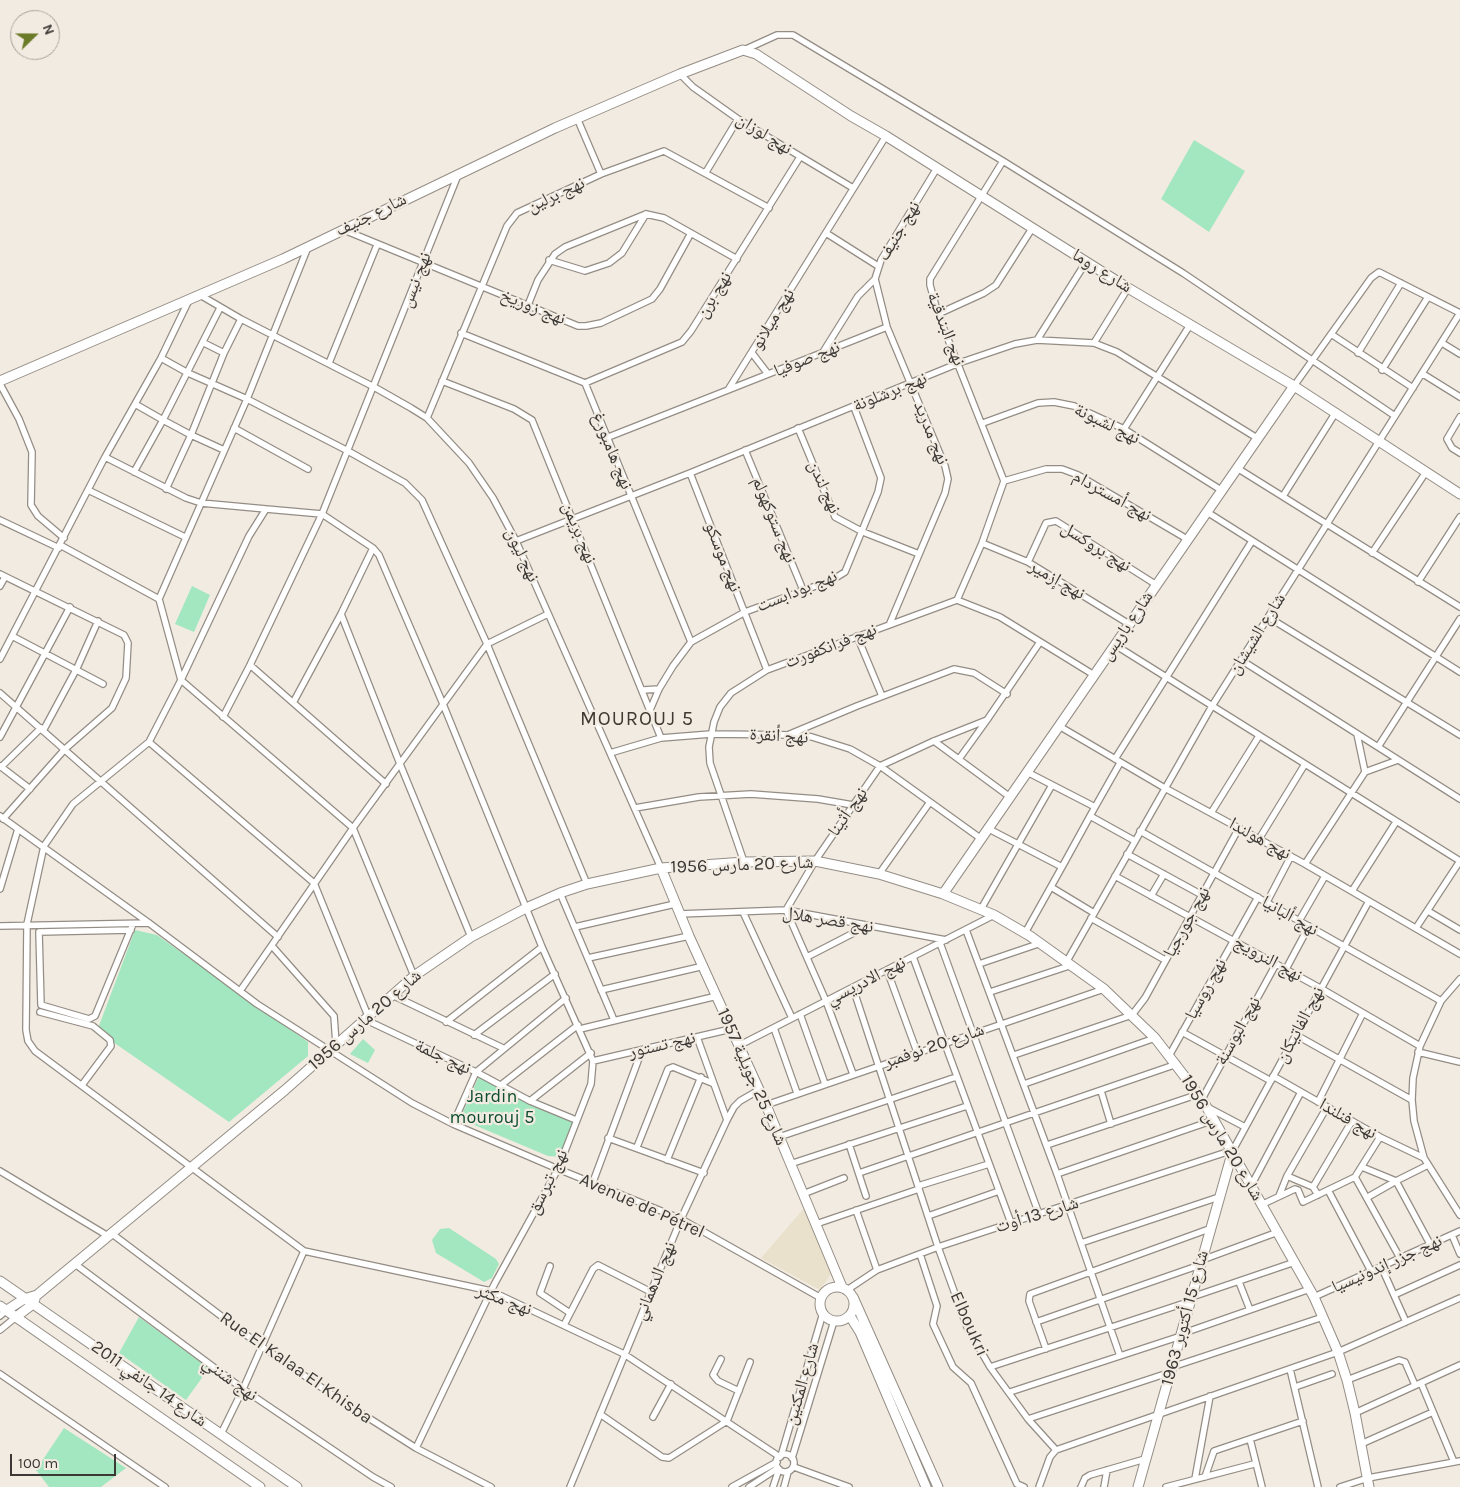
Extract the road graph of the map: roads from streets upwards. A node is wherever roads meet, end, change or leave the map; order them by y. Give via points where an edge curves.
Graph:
1 (743, 50) junction
2 (680, 74) junction
3 (577, 118) junction
4 (738, 120) junction
5 (886, 136) junction
6 (800, 157) junction
7 (1003, 161) junction
8 (937, 168) junction
9 (706, 172) junction
10 (459, 173) junction
11 (601, 174) junction
12 (853, 188) junction
13 (982, 195) junction
14 (769, 208) junction
15 (646, 214) junction
16 (1033, 227) junction
17 (343, 229) junction
18 (692, 233) junction
19 (826, 233) junction
20 (377, 245) junction
21 (308, 247) junction
22 (737, 259) junction
23 (549, 260) junction
24 (1086, 262) junction
25 (422, 263) junction
26 (878, 266) junction
27 (875, 279) junction
28 (1401, 283) junction
29 (481, 286) junction
30 (1128, 288) junction
31 (200, 295) junction
32 (1428, 297) junction
33 (189, 300) junction
34 (528, 305) junction
35 (220, 308) junction
36 (1460, 313) edge
37 (938, 314) junction
38 (241, 320) junction
39 (1190, 325) junction
40 (887, 327) junction
41 (461, 333) junction
42 (1331, 334) junction
43 (274, 335) junction
44 (1037, 340) junction
45 (1094, 342) junction
46 (204, 343) junction
47 (1442, 343) junction
48 (224, 353) junction
49 (752, 353) junction
50 (822, 353) junction
51 (1358, 353) junction
52 (1460, 354) edge
53 (161, 358) junction
54 (1314, 359) junction
55 (329, 363) junction
56 (959, 364) junction
57 (1382, 370) junction
58 (188, 373) junction
59 (768, 374) junction
60 (1423, 374) junction
61 (1159, 377) junction
62 (442, 381) junction
63 (0, 383) edge
64 (585, 383) junction
65 (910, 384) junction
66 (211, 385) junction
67 (374, 386) junction
68 (1294, 386) junction
69 (1413, 388) junction
70 (728, 390) junction
71 (1460, 397) edge
72 (247, 399) junction
73 (135, 404) junction
74 (854, 408) junction
75 (1336, 412) junction
76 (1395, 416) junction
77 (1460, 417) edge
78 (427, 418) junction
79 (163, 420) junction
80 (983, 423) junction
81 (234, 428) junction
82 (798, 428) junction
83 (1124, 429) junction
84 (191, 435) junction
85 (606, 438) junction
86 (1258, 438) junction
87 (1379, 441) junction
88 (224, 450) junction
89 (745, 450) junction
90 (348, 451) junction
91 (1460, 453) edge
92 (105, 457) junction
93 (1236, 468) junction
94 (308, 469) dead end
95 (134, 472) junction
96 (1426, 472) junction
97 (690, 473) junction
98 (1004, 481) junction
99 (166, 489) junction
100 (88, 490) junction
101 (1221, 490) junction
102 (1460, 494) edge
103 (631, 496) junction
104 (1284, 496) junction
105 (201, 503) junction
106 (266, 509) junction
107 (1207, 512) junction
108 (322, 514) junction
109 (1460, 516) edge
110 (573, 518) junction
111 (0, 520) edge
112 (1325, 524) junction
113 (863, 532) junction
114 (185, 537) junction
115 (64, 538) junction
116 (1187, 539) junction
117 (516, 540) junction
118 (1252, 542) junction
119 (982, 543) junction
120 (59, 546) junction
121 (373, 548) junction
122 (1372, 553) junction
123 (919, 554) junction
124 (1028, 562) junction
125 (1297, 570) junction
126 (2, 575) edge
127 (1418, 582) junction
128 (1156, 584) junction
129 (0, 586) edge
130 (803, 590) junction
131 (36, 591) junction
132 (159, 599) junction
133 (957, 600) junction
134 (70, 607) junction
135 (1460, 607) edge
136 (745, 612) junction
137 (341, 614) junction
138 (548, 614) junction
139 (1268, 616) junction
140 (1460, 619) edge
141 (98, 621) junction
142 (890, 623) junction
143 (1129, 624) junction
144 (12, 636) junction
145 (857, 636) junction
146 (691, 642) junction
147 (1040, 642) junction
148 (487, 644) junction
149 (1115, 645) junction
150 (45, 652) junction
151 (1436, 657) junction
152 (0, 659) edge
153 (1241, 660) junction
154 (250, 664) junction
155 (77, 668) junction
156 (767, 670) junction
157 (1460, 672) edge
158 (1094, 675) junction
159 (1166, 677) junction
160 (181, 680) junction
161 (103, 684) dead end
162 (659, 689) junction
163 (643, 690) junction
164 (0, 693) edge
165 (1007, 694) junction
166 (882, 696) junction
167 (294, 701) junction
168 (1408, 702) junction
169 (443, 704) junction
170 (1212, 706) junction
171 (16, 708) junction
172 (650, 710) junction
173 (223, 717) junction
174 (987, 720) junction
175 (1058, 726) junction
176 (42, 729) junction
177 (711, 734) junction
178 (1357, 734) junction
179 (788, 735) junction
180 (1460, 735) edge
181 (1259, 736) junction
182 (0, 737) edge
183 (662, 738) junction
184 (934, 741) junction
185 (149, 742) junction
186 (1378, 747) junction
187 (65, 749) junction
188 (610, 753) junction
189 (959, 758) junction
190 (1398, 760) junction
191 (1118, 761) junction
192 (400, 764) junction
193 (1305, 764) junction
194 (0, 766) edge
195 (880, 766) junction
196 (1027, 772) junction
197 (1365, 772) junction
198 (99, 782) junction
199 (386, 784) junction
200 (1052, 785) junction
201 (1163, 787) junction
202 (30, 788) junction
203 (1350, 793) junction
204 (720, 795) junction
205 (1010, 797) junction
206 (1460, 799) edge
207 (930, 802) junction
208 (853, 805) junction
209 (635, 808) junction
210 (1095, 808) junction
211 (1210, 813) junction
212 (1090, 816) junction
213 (2, 817) edge
214 (1396, 822) junction
215 (18, 828) junction
216 (353, 828) junction
217 (987, 828) junction
218 (1239, 828) junction
219 (1140, 831) junction
220 (980, 838) junction
221 (1259, 839) junction
222 (1135, 841) junction
223 (1018, 844) junction
224 (44, 846) junction
225 (1127, 854) junction
226 (1291, 856) junction
227 (815, 861) junction
228 (744, 862) junction
229 (1305, 864) junction
230 (1062, 867) junction
231 (661, 868) junction
232 (879, 874) junction
233 (1164, 874) junction
234 (1214, 874) junction
235 (1115, 876) junction
236 (1325, 876) junction
237 (314, 883) junction
238 (587, 884) junction
239 (1051, 887) junction
240 (0, 889) edge
241 (1352, 891) junction
242 (560, 893) junction
243 (943, 894) junction
244 (1202, 895) junction
245 (1151, 896) junction
246 (1258, 897) junction
247 (1369, 901) junction
248 (1267, 902) junction
249 (675, 904) junction
250 (526, 908) junction
251 (786, 910) junction
252 (981, 910) junction
253 (1428, 911) junction
254 (743, 912) junction
255 (679, 914) junction
256 (994, 915) junction
257 (1093, 916) junction
258 (1190, 917) junction
259 (1300, 921) junction
260 (149, 923) junction
261 (27, 924) junction
262 (0, 926) edge
263 (867, 926) junction
264 (1309, 926) junction
265 (132, 927) junction
266 (575, 927) junction
267 (1416, 928) junction
268 (966, 930) junction
269 (1460, 930) edge
270 (1025, 932) junction
271 (689, 936) junction
272 (278, 937) junction
273 (471, 937) junction
274 (946, 940) junction
275 (1233, 940) junction
276 (940, 943) junction
277 (1041, 943) junction
278 (272, 946) junction
279 (1343, 946) junction
280 (542, 947) junction
281 (1460, 954) edge
282 (807, 957) junction
283 (913, 957) junction
284 (588, 958) junction
285 (1165, 960) junction
286 (1069, 963) junction
287 (979, 964) junction
288 (1276, 964) junction
289 (704, 966) junction
290 (1286, 969) junction
291 (887, 970) junction
292 (555, 974) junction
293 (414, 976) junction
294 (1460, 979) edge
295 (854, 988) junction
296 (1320, 988) junction
297 (1104, 989) junction
298 (601, 990) junction
299 (240, 991) junction
300 (990, 992) junction
301 (392, 995) junction
302 (716, 996) junction
303 (566, 998) junction
304 (1441, 1000) junction
305 (826, 1001) junction
306 (40, 1012) dead end
307 (800, 1014) junction
308 (1363, 1014) junction
309 (1132, 1015) junction
310 (366, 1018) junction
311 (792, 1018) junction
312 (614, 1020) junction
313 (446, 1022) junction
314 (1002, 1023) junction
315 (579, 1027) junction
316 (774, 1028) junction
317 (731, 1029) junction
318 (1182, 1032) junction
319 (972, 1034) junction
320 (474, 1035) junction
321 (1296, 1035) junction
322 (697, 1037) junction
323 (1155, 1038) junction
324 (944, 1043) junction
325 (336, 1044) junction
326 (738, 1046) junction
327 (1420, 1046) junction
328 (503, 1048) junction
329 (328, 1050) junction
330 (642, 1050) junction
331 (917, 1052) junction
332 (1418, 1052) junction
333 (590, 1053) junction
334 (1014, 1055) junction
335 (1169, 1056) junction
336 (1224, 1056) junction
337 (1340, 1060) junction
338 (593, 1061) junction
339 (1460, 1062) edge
340 (1176, 1064) junction
341 (880, 1065) junction
342 (476, 1072) junction
343 (853, 1074) junction
344 (701, 1077) junction
345 (956, 1077) junction
346 (1272, 1078) junction
347 (712, 1083) junction
348 (824, 1084) junction
349 (1024, 1084) junction
350 (82, 1085) junction
351 (501, 1086) junction
352 (759, 1090) junction
353 (1101, 1091) junction
354 (1301, 1092) junction
355 (797, 1093) junction
356 (890, 1098) junction
357 (530, 1100) junction
358 (1202, 1100) junction
359 (1412, 1100) junction
360 (1318, 1102) junction
361 (766, 1104) junction
362 (967, 1106) junction
363 (1327, 1107) junction
364 (1035, 1114) junction
365 (576, 1120) junction
366 (727, 1120) junction
367 (1214, 1120) junction
368 (1352, 1121) junction
369 (453, 1124) junction
370 (1005, 1124) junction
371 (1111, 1124) junction
372 (1245, 1127) junction
373 (900, 1128) junction
374 (977, 1132) junction
375 (779, 1137) junction
376 (1380, 1137) junction
377 (608, 1138) junction
378 (849, 1144) junction
379 (1047, 1145) junction
380 (637, 1147) junction
381 (1232, 1150) junction
382 (909, 1156) junction
383 (1424, 1158) junction
384 (668, 1160) junction
385 (790, 1164) junction
386 (989, 1164) junction
387 (1428, 1165) junction
388 (191, 1166) junction
389 (1362, 1167) junction
390 (558, 1169) junction
391 (0, 1171) edge
392 (704, 1173) junction
393 (858, 1173) junction
394 (1057, 1174) junction
395 (1287, 1176) junction
396 (1356, 1177) junction
397 (844, 1178) dead end
398 (593, 1182) junction
399 (1396, 1182) junction
400 (1252, 1184) junction
401 (919, 1187) junction
402 (1313, 1187) junction
403 (1328, 1190) junction
404 (999, 1191) junction
405 (803, 1194) junction
406 (1318, 1195) junction
407 (866, 1196) dead end
408 (1279, 1196) junction
409 (1219, 1197) junction
410 (1368, 1197) junction
411 (1263, 1204) junction
412 (1067, 1206) junction
413 (856, 1210) junction
414 (1039, 1214) junction
415 (1460, 1215) edge
416 (928, 1216) junction
417 (681, 1219) junction
418 (1011, 1222) junction
419 (816, 1224) junction
420 (1209, 1229) junction
421 (1460, 1231) edge
422 (1278, 1232) junction
423 (110, 1234) junction
424 (1452, 1235) junction
425 (1081, 1243) junction
426 (1430, 1244) junction
427 (938, 1247) junction
428 (304, 1251) junction
429 (920, 1254) junction
430 (1460, 1254) edge
431 (1400, 1258) junction
432 (1294, 1262) junction
433 (1201, 1263) junction
434 (74, 1264) junction
435 (1460, 1265) edge
436 (550, 1266) dead end
437 (1381, 1266) junction
438 (878, 1270) junction
439 (1091, 1270) junction
440 (1371, 1271) junction
441 (0, 1281) edge
442 (1239, 1282) junction
443 (491, 1291) junction
444 (847, 1291) junction
445 (650, 1292) junction
446 (1312, 1293) junction
447 (37, 1295) junction
448 (1394, 1295) junction
449 (821, 1298) junction
450 (1102, 1298) junction
451 (1460, 1298) edge
452 (24, 1299) junction
453 (1191, 1299) junction
454 (33, 1304) junction
455 (1250, 1310) junction
456 (2, 1311) edge
457 (823, 1313) junction
458 (570, 1314) junction
459 (850, 1316) junction
460 (16, 1317) junction
461 (1323, 1317) junction
462 (834, 1321) junction
463 (1036, 1322) junction
464 (1406, 1322) junction
465 (564, 1326) junction
466 (1111, 1328) junction
467 (0, 1330) edge
468 (1181, 1335) junction
469 (261, 1346) junction
470 (1046, 1349) junction
471 (1338, 1352) junction
472 (624, 1354) junction
473 (1120, 1356) junction
474 (721, 1359) dead end
475 (750, 1362) dead end
476 (1460, 1365) edge
477 (990, 1367) junction
478 (1172, 1369) junction
479 (1290, 1369) junction
480 (0, 1374) edge
481 (1332, 1374) dead end
482 (1347, 1380) junction
483 (1421, 1382) junction
484 (671, 1384) junction
485 (1295, 1386) junction
486 (1414, 1386) junction
487 (243, 1389) junction
488 (739, 1391) junction
489 (1010, 1392) junction
490 (1210, 1396) junction
491 (1433, 1412) junction
492 (1356, 1413) junction
493 (600, 1414) junction
494 (1158, 1414) junction
495 (653, 1417) dead end
496 (1028, 1418) junction
497 (728, 1421) junction
498 (1303, 1421) junction
499 (221, 1434) junction
500 (1250, 1439) junction
501 (1362, 1444) junction
502 (416, 1448) junction
503 (1056, 1450) junction
504 (779, 1458) junction
505 (792, 1458) junction
506 (1145, 1459) junction
507 (1457, 1461) edge
508 (1254, 1464) junction
509 (794, 1467) junction
510 (778, 1469) junction
511 (1107, 1470) junction
512 (788, 1472) junction
513 (1205, 1476) junction
514 (1195, 1479) junction
515 (1369, 1483) edge
516 (163, 1486) edge
517 (260, 1487) edge
518 (297, 1487) edge
519 (391, 1487) edge
520 (491, 1487) edge
521 (570, 1487) edge
522 (732, 1487) edge
523 (749, 1487) edge
524 (773, 1487) edge
525 (784, 1487) edge
526 (849, 1487) edge
527 (926, 1487) edge
528 (938, 1487) edge
529 (1024, 1487) edge
530 (1039, 1487) edge
531 (1081, 1487) edge
532 (1104, 1487) edge
533 (1138, 1487) edge
534 (1166, 1487) edge
535 (1262, 1487) edge
536 (1318, 1487) edge
537 (1340, 1487) edge

1 - 2 street, شارع جنيف
1 - 5 street, شارع روما via 756,54
1 - 7 street via 777,35 793,35
2 - 3 street, شارع جنيف
2 - 4 street, نهج لوزان
3 - 10 street, شارع جنيف
3 - 11 street
4 - 6 street, نهج لوزان
4 - 9 street
5 - 8 street, شارع روما
5 - 12 street, نهج ميلانو
6 - 12 street, نهج لوزان
6 - 14 street, نهج برن
7 - 13 street, نهج البندقية
7 - 54 street
8 - 13 street, شارع روما
8 - 26 street, نهج جنيف
9 - 11 street, نهج برلين via 664,151
9 - 14 street, نهج برلين
10 - 17 street, شارع جنيف
10 - 25 street, نهج نيس
11 - 29 street, نهج برلين via 517,213 507,226
12 - 19 street, نهج ميلانو
13 - 16 street, شارع روما
13 - 37 street, نهج البندقية via 930,279
14 - 22 street, نهج برن
15 - 18 street via 664,218
15 - 23 street via 566,247
15 - 23 street via 622,253 609,263 585,271
16 - 24 street, شارع روما
16 - 37 street via 996,285 984,294
17 - 20 street, نهج زوريخ
17 - 21 street, شارع جنيف
18 - 22 street
18 - 34 street, نهج زوريخ via 660,289 644,304 601,323 578,326
19 - 26 street
19 - 49 street, نهج ميلانو
20 - 25 street, نهج زوريخ
20 - 55 street
21 - 31 street, شارع جنيف
21 - 43 street
22 - 64 street, نهج برن via 682,342
23 - 34 street
24 - 30 street, شارع روما
24 - 44 street
25 - 29 street, نهج زوريخ
25 - 67 street, نهج نيس
26 - 27 street, نهج جنيف
27 - 40 street, نهج جنيف
27 - 50 street via 858,296
28 - 32 street
28 - 42 street, شارع باريس via 1379,272 1371,278
28 - 51 street
29 - 34 street, نهج زوريخ
29 - 41 street, نهج برلين
30 - 39 street, شارع روما
30 - 45 street
31 - 33 street, شارع جنيف
31 - 35 street, نهج ليون
32 - 36 street
32 - 57 street
33 - 53 street
33 - 63 street, شارع جنيف
35 - 38 street, نهج ليون
35 - 46 street
36 - 47 street, شارع الشيشان
37 - 56 street, نهج البندقية
38 - 43 street, نهج ليون
38 - 48 street
39 - 61 street
39 - 68 street, شارع روما
40 - 50 street, نهج صوفيا
40 - 65 street, نهج مدريد
41 - 62 street, نهج برلين
41 - 64 street
42 - 51 street
42 - 54 street, شارع باريس
43 - 55 street, نهج ليون
43 - 72 street
44 - 45 street, نهج برشلونة
44 - 56 street, نهج برشلونة via 1015,344
45 - 61 street, نهج برشلونة
46 - 48 street
46 - 58 street
47 - 52 street
47 - 60 street, شارع الشيشان
48 - 66 street
49 - 59 street
49 - 70 street, نهج ميلانو
50 - 59 street, نهج صوفيا
51 - 57 street
53 - 58 street
53 - 73 street
54 - 68 street, شارع باريس
54 - 76 street
55 - 67 street, نهج ليون
56 - 65 street, نهج برشلونة
56 - 80 street, نهج البندقية
57 - 69 street
58 - 66 street
58 - 79 street
59 - 70 street, نهج صوفيا
60 - 69 street, شارع الشيشان
60 - 71 street
61 - 83 street
61 - 86 street, نهج برشلونة
62 - 78 street, نهج برلين
62 - 110 street, نهج بريمن via 528,416
63 - 115 street via 32,452 31,505 38,516
64 - 85 street, نهج هامبورغ
65 - 74 street, نهج برشلونة
65 - 123 street, نهج مدريد via 948,479 946,493
66 - 72 street
66 - 84 street
67 - 78 street, نهج ليون
67 - 90 street, نهج نيس
68 - 75 street, شارع روما
68 - 86 street, شارع باريس
69 - 76 street, شارع الشيشان
70 - 85 street
72 - 81 street
72 - 90 street
73 - 79 street
73 - 92 street
74 - 82 street, نهج برشلونة
74 - 113 street, نهج بودابست via 881,478
75 - 87 street, شارع روما
75 - 104 street
76 - 87 street, شارع الشيشان
77 - 91 street via 1447,439
78 - 117 street, نهج ليون via 483,481
79 - 84 street
79 - 95 street
80 - 83 street, نهج لشبونة via 1038,403 1054,402 1088,410
80 - 98 street, نهج البندقية
81 - 88 street
81 - 94 street
82 - 89 street, نهج برشلونة
82 - 113 street, نهج لندن via 835,517
83 - 101 street, نهج لشبونة
84 - 88 street
84 - 99 street
85 - 103 street, نهج هامبورغ
86 - 93 street, شارع باريس
87 - 96 street, شارع روما
87 - 112 street, شارع الشيشان
88 - 105 street
89 - 97 street, نهج برشلونة
89 - 130 street, نهج ستوكهولم
90 - 108 street, نهج نيس
90 - 148 street via 405,484 422,500
92 - 95 street
92 - 100 street
93 - 101 street, شارع باريس
93 - 104 street
95 - 99 street
96 - 102 street, شارع روما
96 - 122 street
97 - 103 street, نهج برشلونة
97 - 136 street, نهج موسكو
98 - 116 street, نهج أمستردام via 1046,469 1078,474
98 - 119 street
99 - 105 street
100 - 114 street
100 - 115 street
101 - 107 street, شارع باريس
103 - 110 street, نهج برشلونة
103 - 146 street, نهج هامبورغ
104 - 112 street
105 - 106 street
105 - 114 street
106 - 108 street
106 - 160 street via 249,536
107 - 116 street, شارع باريس
107 - 118 street
108 - 121 street
108 - 154 street, نهج نيس
109 - 127 street
110 - 117 street, نهج برشلونة
110 - 163 street, نهج بريمن
111 - 120 street
112 - 122 street
112 - 125 street, شارع الشيشان
113 - 123 street, نهج لندن
113 - 130 street, نهج بودابست via 843,575
114 - 132 street
115 - 120 street
116 - 128 street, شارع باريس
117 - 138 street, نهج ليون
118 - 125 street
118 - 159 street
119 - 124 street, نهج إزمير
119 - 133 street
120 - 131 street
120 - 132 street
121 - 137 street
121 - 169 street, نهج تبرسق via 386,568
122 - 127 street
123 - 142 street, نهج مدريد
124 - 128 street, نهج بروكسل via 1046,523 1056,521
124 - 143 street, نهج إزمير
125 - 139 street, شارع الشيشان
125 - 151 street
126 - 129 street
126 - 131 street
127 - 135 street
128 - 143 street, شارع باريس
130 - 136 street, نهج بودابست
131 - 134 street
131 - 144 street
132 - 160 street
133 - 142 street, نهج فرانكفورت
133 - 147 street via 1000,617
134 - 141 street
134 - 150 street
136 - 146 street, نهج بودابست
136 - 156 street, نهج موسكو
137 - 167 street
137 - 192 street
138 - 148 street
138 - 188 street, نهج ليون
139 - 153 street, شارع الشيشان
139 - 168 street
140 - 151 street
141 - 155 street
141 - 187 street via 126,637 126,678 112,708
142 - 145 street, نهج فرانكفورت
143 - 149 street, شارع باريس
144 - 150 street
144 - 152 street
145 - 156 street, نهج فرانكفورت
145 - 166 street
146 - 162 street, نهج بودابست
147 - 158 street
147 - 165 street
148 - 169 street
148 - 238 street
149 - 158 street, شارع باريس
149 - 159 street
150 - 155 street
150 - 171 street
151 - 157 street
151 - 168 street
153 - 170 street, شارع الشيشان
153 - 178 street
154 - 167 street
154 - 173 street, نهج نيس
155 - 161 street
155 - 176 street
156 - 177 street, نهج فرانكفورت via 731,692 720,707
158 - 175 street, شارع باريس
159 - 170 street
159 - 191 street
160 - 173 street
160 - 185 street
162 - 163 street
162 - 172 street, نهج بودابست
163 - 172 street, نهج بريمن
164 - 171 street
165 - 166 street via 974,673 954,669
165 - 174 street
166 - 179 street
167 - 199 street
168 - 180 street
168 - 186 street
169 - 192 street
169 - 250 street, نهج تبرسق
170 - 181 street
170 - 201 street, شارع الشيشان
171 - 176 street
171 - 182 street
172 - 183 street, نهج بريمن
173 - 216 street
174 - 184 street
174 - 189 street
175 - 191 street, نهج هولندا
175 - 196 street, شارع باريس
176 - 187 street
176 - 194 street
177 - 179 street, نهج أنقرة
177 - 183 street, نهج أنقرة
177 - 204 street, نهج فرانكفورت via 710,763
178 - 186 street
178 - 197 street
179 - 195 street, نهج أنقرة via 812,737 850,749
181 - 193 street
181 - 211 street
183 - 188 street, نهج أنقرة
184 - 189 street
184 - 195 street
185 - 198 street
185 - 237 street
186 - 190 street
187 - 198 street
187 - 202 street
188 - 209 street, نهج ليون
189 - 205 street
190 - 197 street
190 - 206 street
191 - 201 street, نهج هولندا
191 - 210 street
192 - 199 street
192 - 273 street
193 - 203 street
193 - 221 street
194 - 202 street
195 - 207 street, نهج أنقرة
195 - 208 street, نهج أثينا
196 - 200 street
196 - 205 street, شارع باريس
197 - 203 street
198 - 224 street via 73,804
198 - 272 street
199 - 216 street
200 - 210 street
200 - 223 street
201 - 211 street, نهج هولندا
201 - 219 street, شارع الشيشان
202 - 213 street
203 - 214 street
203 - 229 street
204 - 208 street via 784,796
204 - 209 street
204 - 228 street, نهج فرانكفورت
205 - 217 street, شارع باريس
207 - 220 street, نهج أنقرة
207 - 232 street
208 - 227 street, نهج أثينا
209 - 231 street, نهج ليون
210 - 212 street
211 - 218 street, نهج هولندا
212 - 222 street
212 - 230 street
213 - 215 street, Avenue de Pétrel
214 - 241 street
214 - 253 street via 1460,861
215 - 224 street, Avenue de Pétrel
215 - 240 street
216 - 237 street
216 - 293 street
217 - 220 street, شارع باريس
217 - 223 street
218 - 221 street, نهج هولندا
218 - 234 street, نهج جورجيا
219 - 222 street, شارع الشيشان
219 - 234 street, نهج ألبانيا
220 - 243 street, شارع باريس
221 - 226 street, نهج هولندا
222 - 225 street, شارع الشيشان
223 - 230 street
223 - 252 street
224 - 260 street, Avenue de Pétrel
224 - 261 street
225 - 233 street
225 - 235 street, شارع الشيشان
226 - 229 street, نهج هولندا
226 - 248 street
227 - 228 street, شارع 20 مارس 1956
227 - 232 street, شارع 20 مارس 1956
227 - 251 street, نهج أثينا
228 - 231 street, شارع 20 مارس 1956
229 - 236 street, نهج هولندا
230 - 239 street
231 - 238 street, شارع 20 مارس 1956
231 - 249 street, شارع 25 جويلية 1957
232 - 243 street, شارع 20 مارس 1956
233 - 244 street
233 - 245 street
234 - 244 street, نهج جورجيا
234 - 246 street, نهج ألبانيا
235 - 245 street, نهج النرويج
235 - 257 street, شارع الشيشان
236 - 241 street, نهج هولندا
236 - 259 street
237 - 272 street
237 - 310 street
238 - 242 street, شارع 20 مارس 1956
239 - 257 street
239 - 270 street
241 - 247 street, نهج هولندا
242 - 250 street, شارع 20 مارس 1956
242 - 266 street
243 - 252 street, شارع 20 مارس 1956
244 - 258 street, نهج جورجيا
245 - 258 street, نهج النرويج
246 - 248 street, نهج ألبانيا
246 - 275 street, نهج روسيا
247 - 267 street, نهج هولندا
247 - 279 street, نهج الفاتيكان
248 - 259 street, نهج ألبانيا
249 - 255 street, شارع 25 جويلية 1957
249 - 266 street
250 - 273 street, شارع 20 مارس 1956
250 - 280 street, نهج تبرسق
251 - 254 street, نهج قصر هلال
251 - 263 street, نهج قصر هلال
251 - 282 street
252 - 256 street, شارع 20 مارس 1956
253 - 267 street
253 - 269 street
254 - 255 street, نهج قصر هلال
254 - 311 street
255 - 271 street, شارع 25 جويلية 1957
256 - 268 street, نهج الادريسي
256 - 270 street, شارع 20 مارس 1956
257 - 285 street
257 - 286 street, شارع الشيشان
258 - 275 street, نهج النرويج
258 - 285 street, نهج جورجيا
259 - 264 street, نهج ألبانيا
260 - 265 street
260 - 299 street, Avenue de Pétrel
261 - 262 street
261 - 265 street
261 - 350 street, نهج مكثر via 28,1041 35,1050
263 - 274 street, نهج قصر هلال
263 - 282 street
264 - 279 street, نهج ألبانيا
264 - 290 street
265 - 265 street via 39,932 41,1005 89,1019 95,1016
266 - 284 street
267 - 281 street, نهج هولندا
268 - 274 street, نهج الادريسي
268 - 287 street
270 - 277 street, شارع 20 مارس 1956
271 - 284 street
271 - 289 street, شارع 25 جويلية 1957
272 - 278 street
273 - 293 street, شارع 20 مارس 1956
274 - 276 street, نهج الادريسي
275 - 288 street, نهج النرويج
275 - 318 street, نهج روسيا
276 - 283 street, نهج الادريسي
276 - 319 street
277 - 286 street, شارع 20 مارس 1956
277 - 287 street
278 - 299 street
278 - 325 street via 334,1016
279 - 296 street, نهج الفاتيكان
279 - 304 street, نهج ألبانيا
280 - 292 street, نهج تبرسق
280 - 313 street
282 - 305 street
283 - 291 street, نهج الادريسي
283 - 324 street
284 - 298 street
285 - 309 street, نهج جورجيا
286 - 297 street, شارع 20 مارس 1956
286 - 300 street
287 - 300 street
288 - 290 street, نهج النرويج
288 - 336 street, نهج البوسنة
289 - 298 street
289 - 302 street, شارع 25 جويلية 1957
290 - 296 street, نهج النرويج
291 - 295 street, نهج الادريسي
291 - 331 street
292 - 303 street, نهج تبرسق
292 - 320 street
293 - 301 street, شارع 20 مارس 1956
294 - 304 street
295 - 305 street, نهج الادريسي
295 - 341 street, Elboukri
296 - 308 street, نهج النرويج
296 - 321 street, نهج الفاتيكان
297 - 309 street, شارع 20 مارس 1956
297 - 314 street, شارع 20 نوفمبر
298 - 312 street
299 - 329 street, Avenue de Pétrel
300 - 314 street
301 - 310 street, شارع 20 مارس 1956
301 - 313 street
302 - 312 street
302 - 317 street, شارع 25 جويلية 1957
303 - 315 street, نهج تبرسق
303 - 328 street
304 - 327 street
305 - 307 street, نهج الادريسي
305 - 343 street
306 - 350 street via 93,1026 111,1043
307 - 311 street, نهج الادريسي
307 - 348 street
308 - 327 street, نهج النرويج
308 - 337 street
309 - 323 street, شارع 20 مارس 1956
309 - 334 street
310 - 325 street, شارع 20 مارس 1956
310 - 342 street, نهج جلمة
311 - 316 street, نهج الادريسي
312 - 315 street
313 - 320 street
314 - 319 street, شارع 20 نوفمبر
314 - 334 street
315 - 333 street, نهج تبرسق
315 - 351 street
316 - 326 street, نهج الادريسي
316 - 355 street
317 - 322 street, نهج تستور
317 - 326 street, شارع 25 جويلية 1957
318 - 335 street, نهج روسيا
318 - 336 street, نهج فنلندا
319 - 324 street, شارع 20 نوفمبر
319 - 370 street
320 - 328 street
321 - 337 street
321 - 346 street, نهج الفاتيكان
322 - 330 street, نهج تستور
322 - 347 street
323 - 335 street, شارع 20 مارس 1956
323 - 349 street
324 - 331 street, شارع 20 نوفمبر
324 - 345 street
325 - 329 street, شارع 20 مارس 1956
326 - 352 street, شارع 25 جويلية 1957
327 - 332 street
328 - 342 street
329 - 369 street, Avenue de Pétrel via 412,1103
329 - 388 street, شارع 20 مارس 1956 via 285,1090
330 - 338 street, نهج تستور
330 - 377 street
331 - 341 street, شارع 20 نوفمبر
332 - 339 street
332 - 359 street
333 - 338 street, نهج تبرسق
333 - 357 street
334 - 349 street
335 - 340 street, شارع 20 مارس 1956
336 - 346 street, نهج فنلندا
336 - 358 street, نهج البوسنة
337 - 359 street
337 - 360 street
338 - 365 street, نهج تبرسق via 591,1084
340 - 353 street
340 - 358 street, شارع 20 مارس 1956
341 - 343 street, شارع 20 نوفمبر
341 - 356 street, Elboukri
342 - 351 street, نهج جلمة
342 - 369 street
343 - 348 street, شارع 20 نوفمبر
344 - 347 street
344 - 380 street via 673,1067 666,1072
344 - 384 street
345 - 356 street
345 - 362 street
346 - 354 street, نهج فنلندا
346 - 372 street, نهج الفاتيكان
347 - 366 street
348 - 355 street, شارع 20 نوفمبر
349 - 364 street
350 - 388 street, نهج مكثر
351 - 357 street, نهج جلمة
352 - 361 street, شارع 25 جويلية 1957
352 - 366 street, نهج الدهماني via 740,1101
353 - 364 street
353 - 371 street
354 - 360 street, نهج فنلندا
354 - 400 street
355 - 361 street, شارع 20 نوفمبر
356 - 373 street, Elboukri
356 - 375 street
357 - 365 street, نهج جلمة
358 - 367 street, شارع 20 مارس 1956
358 - 371 street
358 - 372 street
359 - 383 street
360 - 363 street, نهج فنلندا
361 - 375 street, شارع 25 جويلية 1957
362 - 373 street
362 - 374 street
363 - 368 street, نهج فنلندا
363 - 395 street
364 - 370 street
364 - 379 street
365 - 390 street, نهج تبرسق
366 - 392 street, نهج الدهماني
367 - 381 street, شارع 20 مارس 1956
367 - 394 street
368 - 376 street, نهج فنلندا
368 - 402 street
369 - 390 street, Avenue de Pétrel
370 - 374 street
370 - 414 street
371 - 379 street
372 - 381 street, نهج الفاتيكان
373 - 378 street
373 - 382 street, Elboukri
374 - 382 street
374 - 386 street
375 - 385 street, شارع 25 جويلية 1957
376 - 383 street, نهج فنلندا
376 - 389 street
377 - 380 street
377 - 398 street
378 - 385 street
378 - 393 street
379 - 394 street
380 - 384 street
381 - 400 street, شارع 20 مارس 1956
381 - 409 street, شارع 15 أكتوبر 1963
381 - 412 street, شارع 13 أوت
382 - 393 street
382 - 401 street, Elboukri
383 - 387 street
384 - 392 street
385 - 405 street, شارع 25 جويلية 1957
386 - 401 street
386 - 404 street
387 - 399 street
387 - 415 street
388 - 423 street, شارع 20 مارس 1956
388 - 428 street, نهج مكثر
389 - 396 street
389 - 399 street
390 - 398 street, Avenue de Pétrel
390 - 443 street, نهج تبرسق
391 - 423 street, Rue El Kalaa El Khisba
392 - 417 street, نهج الدهماني
393 - 407 street
394 - 412 street
395 - 402 street
395 - 408 street
396 - 403 street
396 - 410 street
397 - 405 street
398 - 417 street, Avenue de Pétrel
399 - 410 street
399 - 426 street
400 - 411 street, شارع 20 مارس 1956
401 - 413 street
401 - 416 street, Elboukri
402 - 406 street
403 - 406 street
403 - 440 street
404 - 416 street
404 - 418 street
405 - 419 street, شارع 25 جويلية 1957
406 - 408 street via 1303,1202 1296,1189
408 - 411 street
409 - 420 street, شارع 15 أكتوبر 1963
409 - 425 street
410 - 431 street
411 - 422 street, شارع 20 مارس 1956
412 - 414 street, شارع 13 أوت
412 - 425 street
413 - 419 street
413 - 438 street
414 - 418 street, شارع 13 أوت
416 - 427 street, Elboukri
417 - 445 street, نهج الدهماني
417 - 449 street, Avenue de Pétrel
418 - 427 street, شارع 13 أوت
419 - 444 street, شارع 25 جويلية 1957
420 - 433 street, شارع 15 أكتوبر 1963
420 - 439 street
421 - 424 street, نهج جزر إندونيسيا
422 - 432 street, شارع 20 مارس 1956
422 - 433 street
423 - 434 street, شارع 20 مارس 1956
423 - 469 street, Rue El Kalaa El Khisba
424 - 426 street, نهج جزر إندونيسيا
424 - 430 street
425 - 439 street
426 - 431 street, نهج جزر إندونيسيا
427 - 429 street, شارع 13 أوت
427 - 477 street, Elboukri via 967,1327
428 - 443 street, نهج مكثر
428 - 469 street
429 - 438 street, شارع 13 أوت
429 - 529 street via 937,1306 933,1324 953,1367 971,1383 1017,1484
431 - 437 street, نهج جزر إندونيسيا
432 - 442 street
432 - 446 street, شارع 20 مارس 1956
433 - 450 street
433 - 453 street, شارع 15 أكتوبر 1963
434 - 447 street, شارع 20 مارس 1956
434 - 487 street, نهج شنني
435 - 448 street
436 - 458 street via 540,1293
437 - 440 street, نهج جزر إندونيسيا
437 - 448 street
438 - 444 street, شارع 13 أوت
439 - 450 street
439 - 463 street via 1030,1294
440 - 446 street, نهج جزر إندونيسيا
441 - 452 street, شارع 14 جانفي 2011
442 - 453 street
442 - 455 street
443 - 465 street, نهج مكثر
443 - 502 street, نهج تبرسق
444 - 449 street via 829,1289
444 - 459 street via 854,1303
444 - 528 street, شارع 25 جويلية 1957
445 - 458 street via 598,1265
445 - 472 street, نهج الدهماني
446 - 455 street, نهج جزر إندونيسيا
446 - 461 street, شارع 20 مارس 1956
447 - 452 street, شارع 20 مارس 1956
447 - 454 street, شارع 20 مارس 1956
448 - 464 street
449 - 457 street
450 - 463 street
450 - 466 street
451 - 464 street
452 - 454 street, شارع 14 جانفي 2011
452 - 456 street, شارع 20 مارس 1956
453 - 466 street
453 - 468 street, شارع 15 أكتوبر 1963
454 - 460 street
454 - 499 street, شارع 14 جانفي 2011
455 - 468 street, نهج جزر إندونيسيا
456 - 460 street, شارع 14 جانفي 2011
457 - 462 street
457 - 504 street, شارع المكنين
458 - 465 street
459 - 462 street
459 - 527 street via 860,1332
460 - 467 street
460 - 517 street, شارع 14 جانفي 2011
461 - 471 street, شارع 20 مارس 1956
461 - 478 street
462 - 505 street, شارع المكنين
463 - 470 street
464 - 471 street
465 - 472 street, نهج مكثر
466 - 470 street
466 - 473 street
468 - 473 street, نهج جزر إندونيسيا
468 - 478 street, شارع 15 أكتوبر 1963
469 - 487 street
469 - 502 street, Rue El Kalaa El Khisba
470 - 477 street
471 - 479 street
471 - 482 street, شارع 20 مارس 1956
472 - 484 street, نهج مكثر
472 - 493 street, نهج الدهماني
473 - 489 street, نهج جزر إندونيسيا
474 - 488 street via 713,1375
475 - 488 street
476 - 483 street
477 - 489 street, Elboukri
478 - 494 street, شارع 15 أكتوبر 1963
478 - 496 street
479 - 485 street
479 - 490 street
480 - 516 street
481 - 485 street
482 - 486 street via 1399,1360 1405,1362
482 - 492 street, شارع 20 مارس 1956
483 - 486 street
483 - 491 street
484 - 495 street
484 - 497 street, نهج مكثر
485 - 498 street
486 - 492 street
487 - 499 street
487 - 519 street, نهج شنني
488 - 497 street
489 - 496 street, Elboukri
490 - 494 street
490 - 514 street
491 - 501 street
491 - 507 street
492 - 501 street, شارع 20 مارس 1956
493 - 497 street via 662,1457 669,1458
493 - 521 street, نهج الدهماني
494 - 503 street
494 - 506 street, شارع 15 أكتوبر 1963
496 - 503 street, Elboukri
497 - 504 street, نهج مكثر
498 - 500 street
498 - 536 street
499 - 518 street, شارع 14 جانفي 2011
500 - 508 street
500 - 513 street via 1212,1452
501 - 515 street, شارع 20 مارس 1956
502 - 520 street, Rue El Kalaa El Khisba
503 - 530 street via 1050,1457
504 - 505 street via 786,1454
504 - 510 street
504 - 522 street
505 - 509 street
506 - 511 street
506 - 533 street, شارع 15 أكتوبر 1963
507 - 515 street
508 - 513 street
508 - 535 street
509 - 512 street
509 - 526 street
510 - 512 street
510 - 523 street
510 - 524 street
511 - 531 street via 1085,1478
511 - 532 street
512 - 525 street
513 - 514 street
514 - 534 street
515 - 537 street

